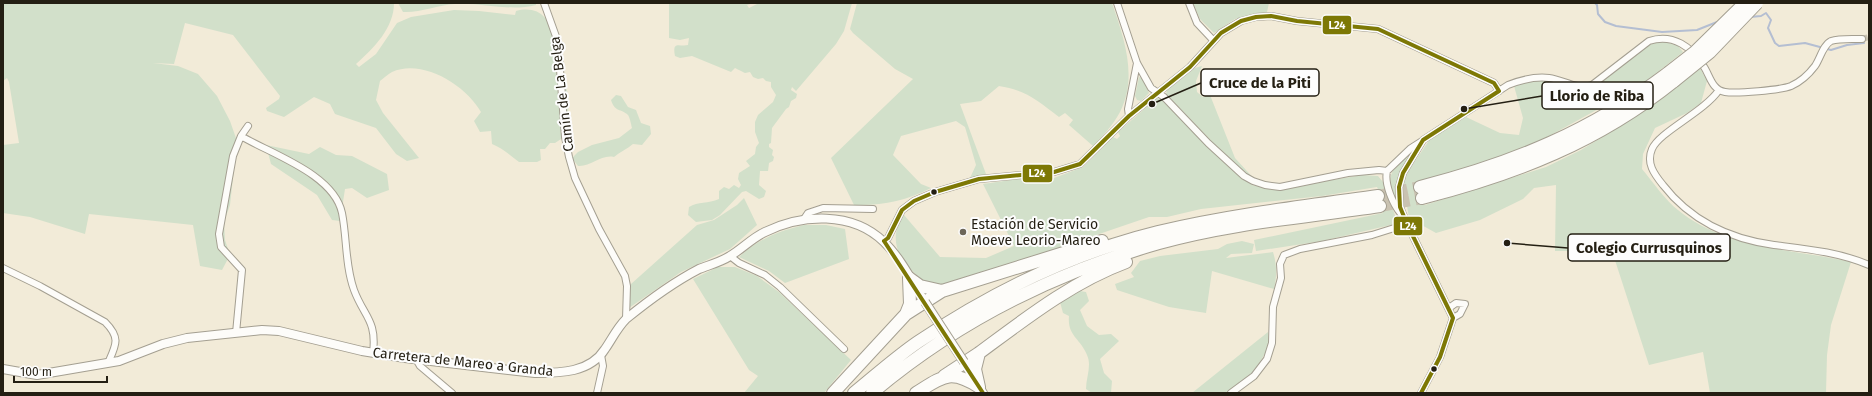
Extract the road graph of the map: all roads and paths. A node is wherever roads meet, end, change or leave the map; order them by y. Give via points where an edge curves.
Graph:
1 (544, 3) edge
2 (1117, 3) edge
3 (1189, 3) edge
4 (1745, 3) edge
5 (1757, 3) edge
6 (1862, 39) tunnel mouth
7 (1213, 40) junction
8 (1137, 63) junction
9 (1671, 77) junction
10 (1719, 90) junction
11 (1499, 91) junction
12 (1157, 93) junction
13 (1129, 116) junction
14 (248, 126) dead end
15 (241, 136) junction
16 (1424, 140) junction
17 (1387, 171) junction
18 (1421, 193) tunnel mouth
19 (1379, 201) tunnel mouth
20 (873, 209) dead end
21 (1404, 218) junction
22 (804, 219) junction
23 (1407, 224) junction
24 (1217, 225) junction
25 (884, 241) junction
26 (730, 256) junction
27 (1869, 265) edge
28 (3, 268) edge
29 (910, 278) junction
30 (942, 291) junction
31 (925, 302) junction
32 (1448, 308) junction
33 (906, 314) junction
34 (1453, 318) junction
35 (626, 319) junction
36 (236, 333) junction
37 (844, 349) dead end
38 (373, 352) junction
39 (979, 353) junction
40 (601, 355) junction
41 (416, 359) junction
42 (964, 362) junction
43 (108, 363) junction
44 (3, 369) edge
45 (942, 378) junction
46 (981, 390) edge
47 (452, 393) edge
48 (597, 393) edge
49 (833, 393) edge
50 (854, 393) edge
51 (872, 393) edge
52 (916, 393) edge
53 (1231, 393) edge
54 (1421, 393) edge

1 - 35 street, Camín de La Belga via 558,42 565,137 569,157 575,178 624,276 627,286
2 - 8 street
3 - 7 street via 1197,23
4 - 9 highway, bridge
5 - 9 highway, bridge via 1710,52
6 - 10 street via 1831,41 1810,72 1791,86 1733,93
7 - 11 street via 1229,27 1256,17 1271,16 1372,28 1386,31 1494,83
7 - 12 street via 1190,67
8 - 12 street via 1151,88
8 - 13 street via 1128,109
9 - 18 highway via 1555,142
10 - 11 street via 1687,47 1669,38 1659,38 1649,41 1592,85 1574,86 1539,77 1519,80
10 - 27 street via 1706,105 1660,138 1652,147 1649,161 1659,180 1684,209 1720,229 1773,245 1850,257
11 - 16 street
12 - 13 street
12 - 17 street via 1253,182 1280,187 1348,173
13 - 25 street via 1080,164 1054,172 1034,172 956,184 914,201 902,210
14 - 15 street
15 - 36 street via 233,156 219,234 220,247 242,270
15 - 38 street via 295,164 333,193 342,212 354,291 374,331
16 - 17 street via 1411,148
16 - 21 street via 1403,173 1399,187 1400,207
17 - 21 street via 1389,188 1396,208
19 - 24 highway
20 - 22 street via 823,208 808,212
21 - 23 street
22 - 25 street, Carretera de Mareo a Granda via 834,218 853,223
22 - 26 street, Carretera de Mareo a Granda via 763,232
23 - 32 street
23 - 53 street via 1372,235 1294,250 1284,255 1280,264 1281,278 1273,307 1272,343 1267,359 1254,376
24 - 30 highway via 1156,228 1103,241
24 - 39 highway via 1106,270 1064,293
24 - 50 highway via 1157,233 1097,250 1012,287 917,343
24 - 51 highway via 1102,262 1015,298 924,352
25 - 29 street, Carretera de Mareo a Granda
26 - 35 street, Carretera de Mareo a Granda via 685,277
26 - 37 street via 775,283
28 - 43 street via 105,322 113,330 117,341
29 - 30 highway via 920,286
29 - 31 street, Carretera de Mareo a Granda
29 - 33 highway via 910,304
30 - 31 highway
31 - 33 highway
31 - 42 street, Carretera de Mareo a Granda, bridge
32 - 34 street
32 - 34 street via 1456,303 1464,304 1460,314
33 - 49 highway
34 - 54 street via 1440,357
35 - 40 street, Carretera de Mareo a Granda
36 - 38 street, Carretera de Mareo a Granda via 279,331
36 - 43 street, Carretera de Mareo a Granda via 187,338
38 - 41 street, Carretera de Mareo a Granda
39 - 42 highway
39 - 46 highway via 975,369
40 - 41 street, Carretera de Mareo a Granda via 587,366 557,373
40 - 48 street via 603,366
41 - 47 street via 420,366
42 - 45 highway
42 - 46 street, Carretera de Mareo a Granda
43 - 44 street, Carretera de Mareo a Granda via 37,375
45 - 46 highway via 955,375 966,378
45 - 52 highway

